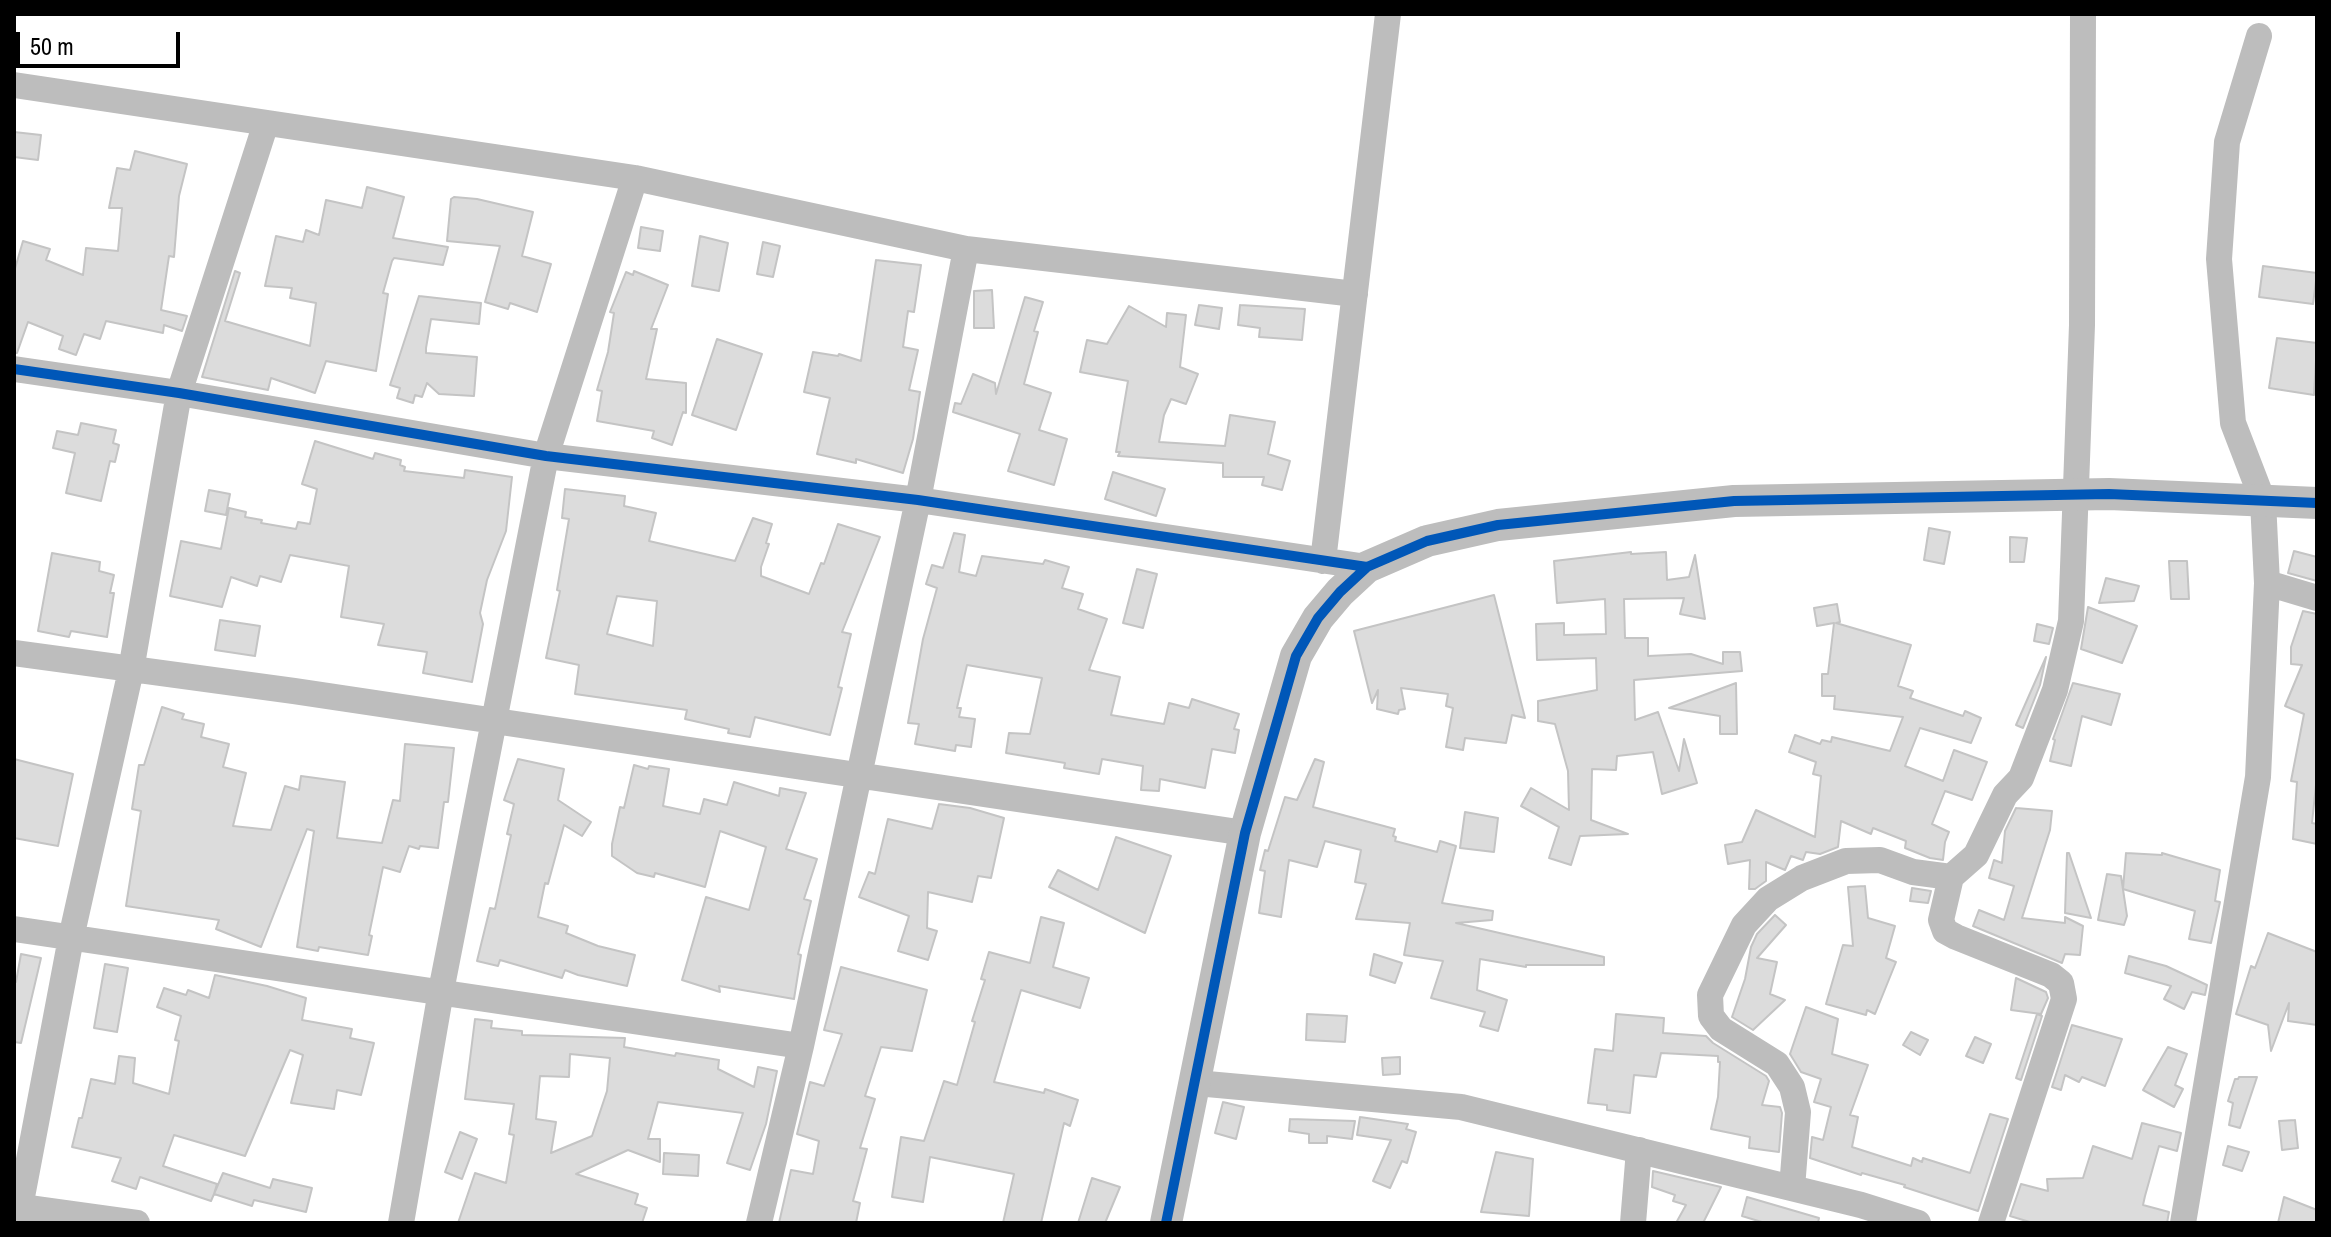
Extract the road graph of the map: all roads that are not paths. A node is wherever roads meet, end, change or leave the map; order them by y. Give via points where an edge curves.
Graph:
1 (1388, 14) edge
2 (2083, 14) edge
3 (2259, 36) dead end
4 (14, 85) edge
5 (266, 123) junction
6 (635, 178) junction
7 (966, 249) junction
8 (1355, 294) junction
9 (14, 369) edge
10 (179, 393) junction
11 (546, 456) junction
12 (2077, 495) junction
13 (918, 500) junction
14 (2263, 501) junction
15 (2317, 503) edge
16 (1323, 561) junction
17 (1367, 567) junction
18 (2267, 583) junction
19 (2317, 598) edge
20 (14, 653) edge
21 (131, 670) junction
22 (493, 721) junction
23 (858, 775) junction
24 (1245, 833) junction
25 (1951, 877) junction
26 (14, 929) edge
27 (71, 938) junction
28 (441, 991) junction
29 (801, 1046) junction
30 (1196, 1083) junction
31 (1639, 1150) junction
32 (1792, 1188) junction
33 (17, 1212) edge
34 (1859, 1214) edge
35 (137, 1223) edge
36 (401, 1223) edge
37 (759, 1223) edge
38 (1166, 1223) edge
39 (1633, 1223) edge
40 (1918, 1223) edge
41 (1991, 1223) edge
42 (2183, 1223) edge

1 - 8 street
2 - 12 street
3 - 14 street via 2227,142 2219,259 2233,423
4 - 5 street
5 - 6 street
5 - 10 street
6 - 7 street
6 - 11 street
7 - 8 street
7 - 13 street
8 - 16 street
9 - 10 street
10 - 11 street
10 - 21 street
11 - 13 street
11 - 22 street
12 - 14 street
12 - 17 street via 1718,502 1498,525 1427,541
12 - 25 street via 2071,621 2055,690 2021,778 2005,795 1976,855
13 - 16 street
13 - 23 street
14 - 15 street
14 - 18 street
16 - 17 street
17 - 24 street via 1318,618 1296,656
18 - 19 street
18 - 42 street via 2258,777
20 - 21 street
21 - 22 street
21 - 27 street
22 - 23 street
22 - 28 street
23 - 24 street
23 - 29 street
24 - 30 street
25 - 32 street via 1880,860 1846,861 1768,899 1744,925 1710,995 1711,1016 1721,1029 1777,1064 1792,1087 1798,1112
25 - 41 street via 1941,920 1945,931 2051,975 2061,983 2064,999
26 - 27 street
27 - 28 street
27 - 33 street
28 - 29 street
28 - 36 street
29 - 37 street
30 - 31 street via 1461,1107
30 - 38 street
31 - 32 street
31 - 39 street
32 - 34 street
33 - 35 street
34 - 40 street

